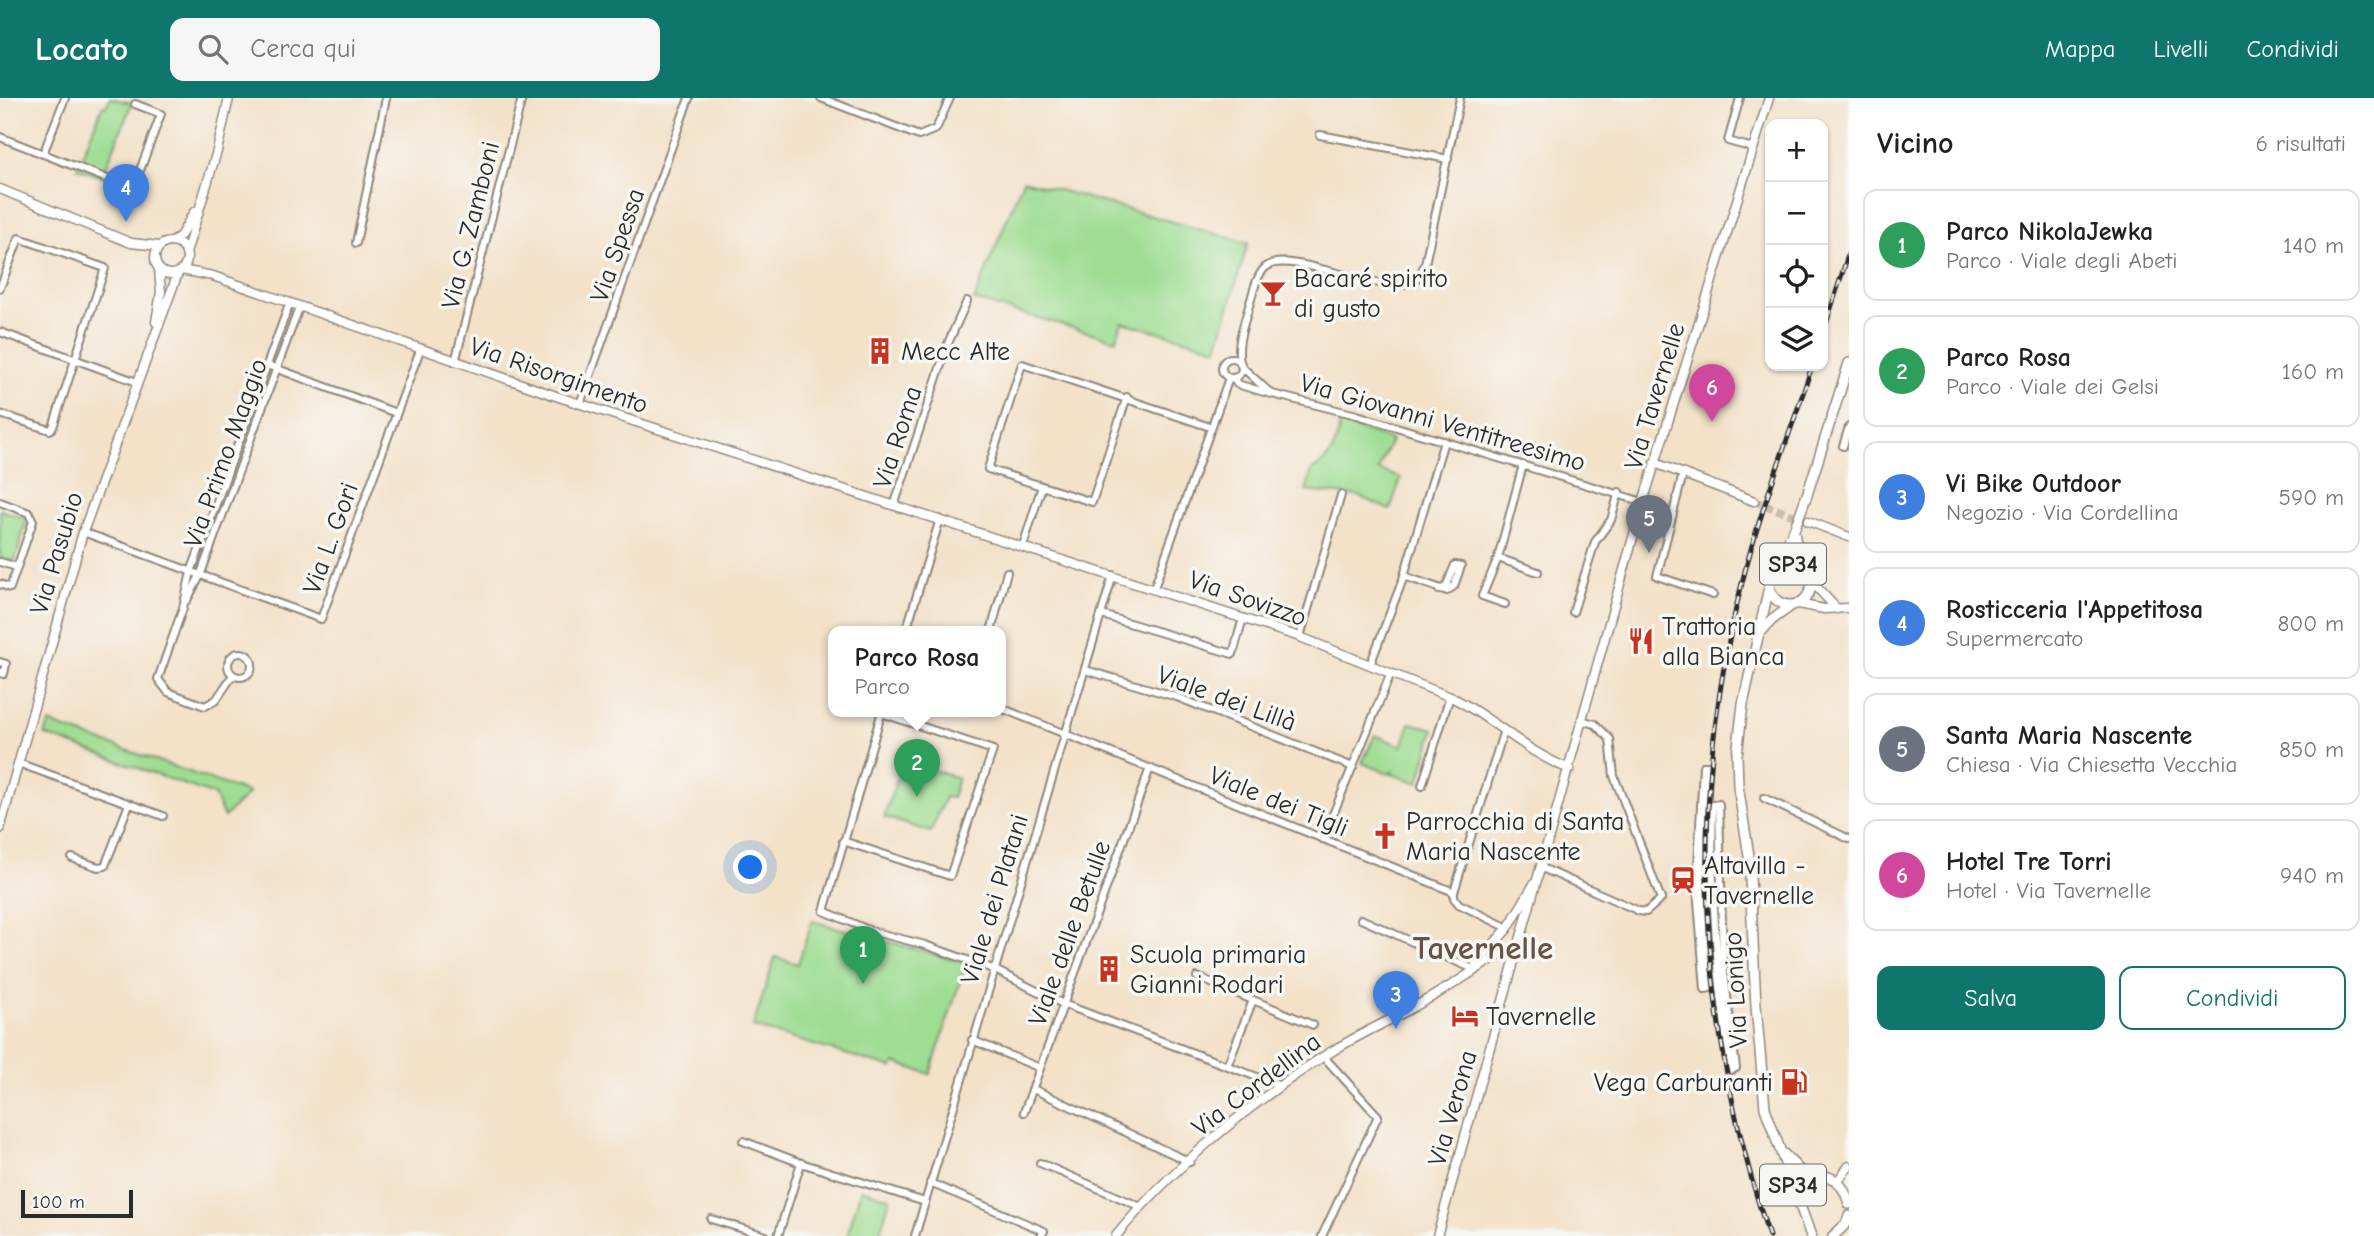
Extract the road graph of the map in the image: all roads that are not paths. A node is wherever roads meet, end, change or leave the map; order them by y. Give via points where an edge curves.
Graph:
1 (65, 98) edge
2 (229, 98) edge
3 (384, 98) edge
4 (522, 98) edge
5 (689, 98) edge
6 (821, 98) edge
7 (950, 98) edge
8 (1460, 98) edge
9 (1740, 98) edge
10 (1769, 98) edge
11 (135, 104) dead end
12 (1320, 135) dead end
13 (0, 137) edge
14 (1753, 148) junction
15 (43, 154) junction
16 (1448, 159) junction
17 (0, 189) edge
18 (203, 194) junction
19 (173, 242) junction
20 (131, 243) junction
21 (356, 243) dead end
22 (159, 246) junction
23 (186, 255) junction
24 (157, 266) junction
25 (179, 272) junction
26 (213, 276) junction
27 (0, 288) edge
28 (967, 301) dead end
29 (289, 304) junction
30 (299, 308) junction
31 (0, 332) edge
32 (155, 334) junction
33 (1239, 342) junction
34 (420, 350) junction
35 (75, 360) junction
36 (1228, 360) junction
37 (455, 362) junction
38 (1849, 363) edge
39 (267, 365) junction
40 (1240, 365) junction
41 (277, 369) junction
42 (1228, 377) junction
43 (137, 382) junction
44 (1271, 393) junction
45 (1127, 397) junction
46 (580, 404) junction
47 (396, 413) junction
48 (0, 414) edge
49 (1210, 427) junction
50 (1849, 427) edge
51 (1444, 441) junction
52 (1843, 446) dead end
53 (1655, 463) junction
54 (1523, 465) junction
55 (1684, 474) junction
56 (1042, 486) junction
57 (222, 488) junction
58 (231, 492) junction
59 (1619, 492) junction
60 (1341, 495) dead end
61 (0, 502) edge
62 (1643, 502) junction
63 (1754, 502) tunnel mouth
64 (894, 506) junction
65 (940, 519) junction
66 (1808, 522) tunnel mouth
67 (1794, 530) junction
68 (83, 532) junction
69 (1849, 537) edge
70 (1023, 546) junction
71 (1498, 558) junction
72 (0, 562) edge
73 (1800, 565) junction
74 (17, 567) junction
75 (191, 572) junction
76 (1007, 572) dead end
77 (1538, 572) dead end
78 (1773, 573) junction
79 (1113, 575) junction
80 (200, 576) junction
81 (1404, 576) junction
82 (1811, 581) junction
83 (0, 584) edge
84 (1769, 587) junction
85 (1154, 588) junction
86 (1439, 590) dead end
87 (1713, 595) dead end
88 (1505, 604) dead end
89 (1796, 604) junction
90 (183, 608) junction
91 (1849, 608) edge
92 (1837, 609) junction
93 (1573, 612) dead end
94 (1102, 615) junction
95 (1243, 618) junction
96 (908, 626) edge
97 (992, 626) edge
98 (1759, 635) junction
99 (1300, 637) junction
100 (0, 662) edge
101 (1370, 664) junction
102 (1085, 670) junction
103 (0, 672) edge
104 (1391, 673) junction
105 (233, 675) dead end
106 (1450, 696) junction
107 (1006, 710) edge
108 (880, 717) edge
109 (897, 717) edge
110 (1584, 720) junction
111 (1504, 730) junction
112 (1064, 734) junction
113 (18, 763) junction
114 (1703, 765) joint
115 (1353, 767) junction
116 (1150, 768) junction
117 (1570, 769) junction
118 (1422, 786) dead end
119 (1764, 798) dead end
120 (129, 804) junction
121 (1713, 805) joint
122 (163, 816) dead end
123 (0, 830) edge
124 (1323, 839) junction
125 (1849, 839) edge
126 (843, 841) junction
127 (72, 858) dead end
128 (1541, 870) junction
129 (1454, 892) junction
130 (1361, 919) dead end
131 (1508, 928) junction
132 (1518, 950) junction
133 (1471, 968) junction
134 (993, 969) junction
135 (1197, 977) dead end
136 (1441, 992) junction
137 (1253, 1000) junction
138 (1063, 1004) junction
139 (1313, 1026) dead end
140 (972, 1040) junction
141 (1324, 1057) junction
142 (1227, 1066) junction
143 (1040, 1068) junction
144 (1281, 1086) junction
145 (1033, 1089) junction
146 (1024, 1112) dead end
147 (1772, 1134) junction
148 (743, 1141) dead end
149 (1190, 1161) junction
150 (801, 1163) junction
151 (1040, 1163) dead end
152 (1849, 1166) edge
153 (1807, 1178) junction
154 (1837, 1182) junction
155 (930, 1183) junction
156 (1793, 1185) junction
157 (925, 1202) junction
158 (1849, 1204) edge
159 (1141, 1207) junction
160 (1849, 1216) edge
161 (711, 1219) dead end
162 (766, 1236) edge
163 (778, 1236) edge
164 (915, 1236) edge
165 (1041, 1236) edge
166 (1116, 1236) edge
167 (1322, 1236) edge
168 (1437, 1236) edge
169 (1811, 1236) edge
170 (1833, 1236) edge

1 - 15 street
2 - 18 street
3 - 21 street
4 - 37 street, Via G. Zamboni
5 - 46 street, Via Spessa
6 - 7 street via 919,136 936,129
8 - 16 street
9 - 14 street via 1728,141
10 - 14 street, Via Tavernelle
11 - 15 street via 161,114 133,189
12 - 16 street
13 - 15 street
14 - 53 street, Via Tavernelle
16 - 33 street via 1425,264 1412,282 1393,284 1289,263 1271,264 1258,277
17 - 20 street
18 - 19 street
18 - 23 street
19 - 22 street
19 - 23 street
20 - 22 street
20 - 24 street
22 - 24 street
23 - 25 street
23 - 26 street
24 - 25 street via 168,274
24 - 32 street, Via Pasubio via 161,292
25 - 26 street
25 - 32 street, Via Pasubio
26 - 29 street, Via Risorgimento
27 - 35 street via 19,238 105,268
28 - 64 street, Via Roma via 949,341
29 - 30 street, Via Risorgimento
29 - 39 street, Via Primo Maggio
30 - 34 street, Via Risorgimento
30 - 41 street, Via Primo Maggio
31 - 35 street
32 - 43 street, Via Pasubio
33 - 36 street
33 - 40 street
34 - 37 street, Via Risorgimento
34 - 47 street, Via L. Gori
35 - 43 street
35 - 48 street via 50,430
36 - 40 street
36 - 42 street via 1223,364
37 - 46 street, Via Risorgimento
38 - 67 main road, SP34, bridge
39 - 41 street
39 - 57 street, Via Primo Maggio
40 - 42 street via 1240,373
40 - 44 street, Via Giovanni Ventitreesimo
41 - 47 street
41 - 58 street, Via Primo Maggio
42 - 44 street, Via Giovanni Ventitreesimo
42 - 49 street
43 - 68 street, Via Pasubio
44 - 51 street, Via Giovanni Ventitreesimo
45 - 49 street
45 - 56 street via 1092,502
45 - 56 street via 1022,364 988,469
46 - 64 street, Via Risorgimento
47 - 80 street, Via L. Gori via 321,619
49 - 85 street
50 - 52 street
51 - 54 street, Via Giovanni Ventitreesimo
51 - 81 street
53 - 55 street
53 - 62 street, Via Tavernelle
54 - 59 street, Via Giovanni Ventitreesimo
54 - 71 street
55 - 63 street
55 - 87 street via 1657,576
56 - 70 street
57 - 58 street
57 - 75 street, Via Primo Maggio
58 - 80 street, Via Primo Maggio
59 - 62 street, Via Giovanni Ventitreesimo
59 - 93 street via 1611,520 1595,542
60 - 99 street
61 - 74 street via 33,517
62 - 110 street, Via Tavernelle
64 - 65 street, Via Sovizzo
65 - 70 street, Via Sovizzo
65 - 96 street
66 - 69 street
67 - 73 main road, SP34
67 - 78 main road, SP34
68 - 75 street, Via L. Gori
68 - 113 street, Via Pasubio
70 - 79 street, Via Sovizzo
71 - 77 street
71 - 88 street via 1482,596
72 - 74 street
73 - 78 main road, SP34 via 1784,564
73 - 82 main road, SP34
74 - 83 street via 10,588
75 - 80 street, Via L. Gori
75 - 90 street, Via Primo Maggio
76 - 97 street
78 - 84 main road, SP34
79 - 85 street, Via Sovizzo
79 - 94 street, Viale dei Platani
80 - 90 street, Via Primo Maggio
81 - 86 street
81 - 101 street
82 - 89 main road, SP34 via 1810,592
82 - 92 street
84 - 89 main road, SP34 via 1777,601
84 - 98 main road, Via Lonigo / SP34
85 - 95 street, Via Sovizzo
89 - 92 street
89 - 98 main road, SP34
90 - 105 street, Via Primo Maggio via 158,679 162,688 205,706 216,700
91 - 92 street
94 - 95 street via 1233,654
94 - 102 street, Viale dei Platani
95 - 99 street, Via Sovizzo
98 - 147 main road, Via Lonigo / SP34 via 1737,755 1749,856 1765,1108
99 - 101 street, Via Sovizzo
100 - 103 street via 6,664 4,674
101 - 104 street, Via Sovizzo
102 - 112 street, Viale dei Platani
102 - 115 street, Viale dei Lillà via 1177,698
104 - 106 street, Via Sovizzo
104 - 115 street
106 - 111 street, Via Sovizzo
106 - 118 street
107 - 112 street, Viale dei Tigli
108 - 126 street
109 - 126 street via 993,750 950,876
110 - 117 street, Via Tavernelle
110 - 128 street via 1610,739 1614,776 1661,898 1646,912 1639,911
111 - 117 street, Via Sovizzo via 1546,760
111 - 129 street
112 - 116 street, Viale dei Tigli
112 - 134 street, Viale dei Platani
113 - 120 street
113 - 123 street, Via Pasubio
114 - 114 street via 1708,765 1703,886 1710,985 1705,989 1697,888
115 - 124 street
116 - 124 street, Viale dei Tigli
116 - 138 street, Viale delle Betulle
117 - 128 street, Via Tavernelle
119 - 125 street
120 - 122 street
120 - 127 street via 105,866
121 - 121 street via 1719,804 1723,964 1736,1068 1731,1070 1715,948
124 - 129 street, Viale dei Tigli
126 - 134 street via 824,911 871,932
128 - 131 street, Via Cordellina
128 - 132 street, Via Tavernelle
129 - 131 street, Viale dei Tigli via 1459,904
130 - 133 street
131 - 133 street, Via Cordellina
132 - 136 street, Via Cordellina via 1504,951
132 - 168 street, Via Verona
133 - 136 street, Via Cordellina
134 - 138 street
134 - 140 street, Viale dei Platani
135 - 137 street
136 - 141 street, Via Cordellina
137 - 139 street
137 - 142 street
138 - 142 street
138 - 143 street, Viale delle Betulle
140 - 143 street
140 - 155 street, Viale dei Platani
141 - 144 street, Via Cordellina
141 - 167 street via 1378,1116
142 - 144 street
143 - 145 street, Viale delle Betulle
144 - 149 street, Via Cordellina
145 - 146 street, Viale delle Betulle
145 - 149 street
147 - 153 main road, Via Lonigo / SP34 via 1792,1165
147 - 156 main road, Via Lonigo / SP34
148 - 150 street
149 - 159 street, Via Cordellina
150 - 157 street
150 - 163 street
151 - 159 street
152 - 154 street
153 - 154 main road, SP34 via 1822,1176
153 - 156 main road, SP34
154 - 158 main road, SP34
155 - 157 street, Viale dei Platani
155 - 165 street via 1044,1231
156 - 169 main road, Via Lonigo / SP34
157 - 164 street, Viale dei Platani
159 - 166 street, Via Cordellina
160 - 170 main road, SP34
161 - 162 street

